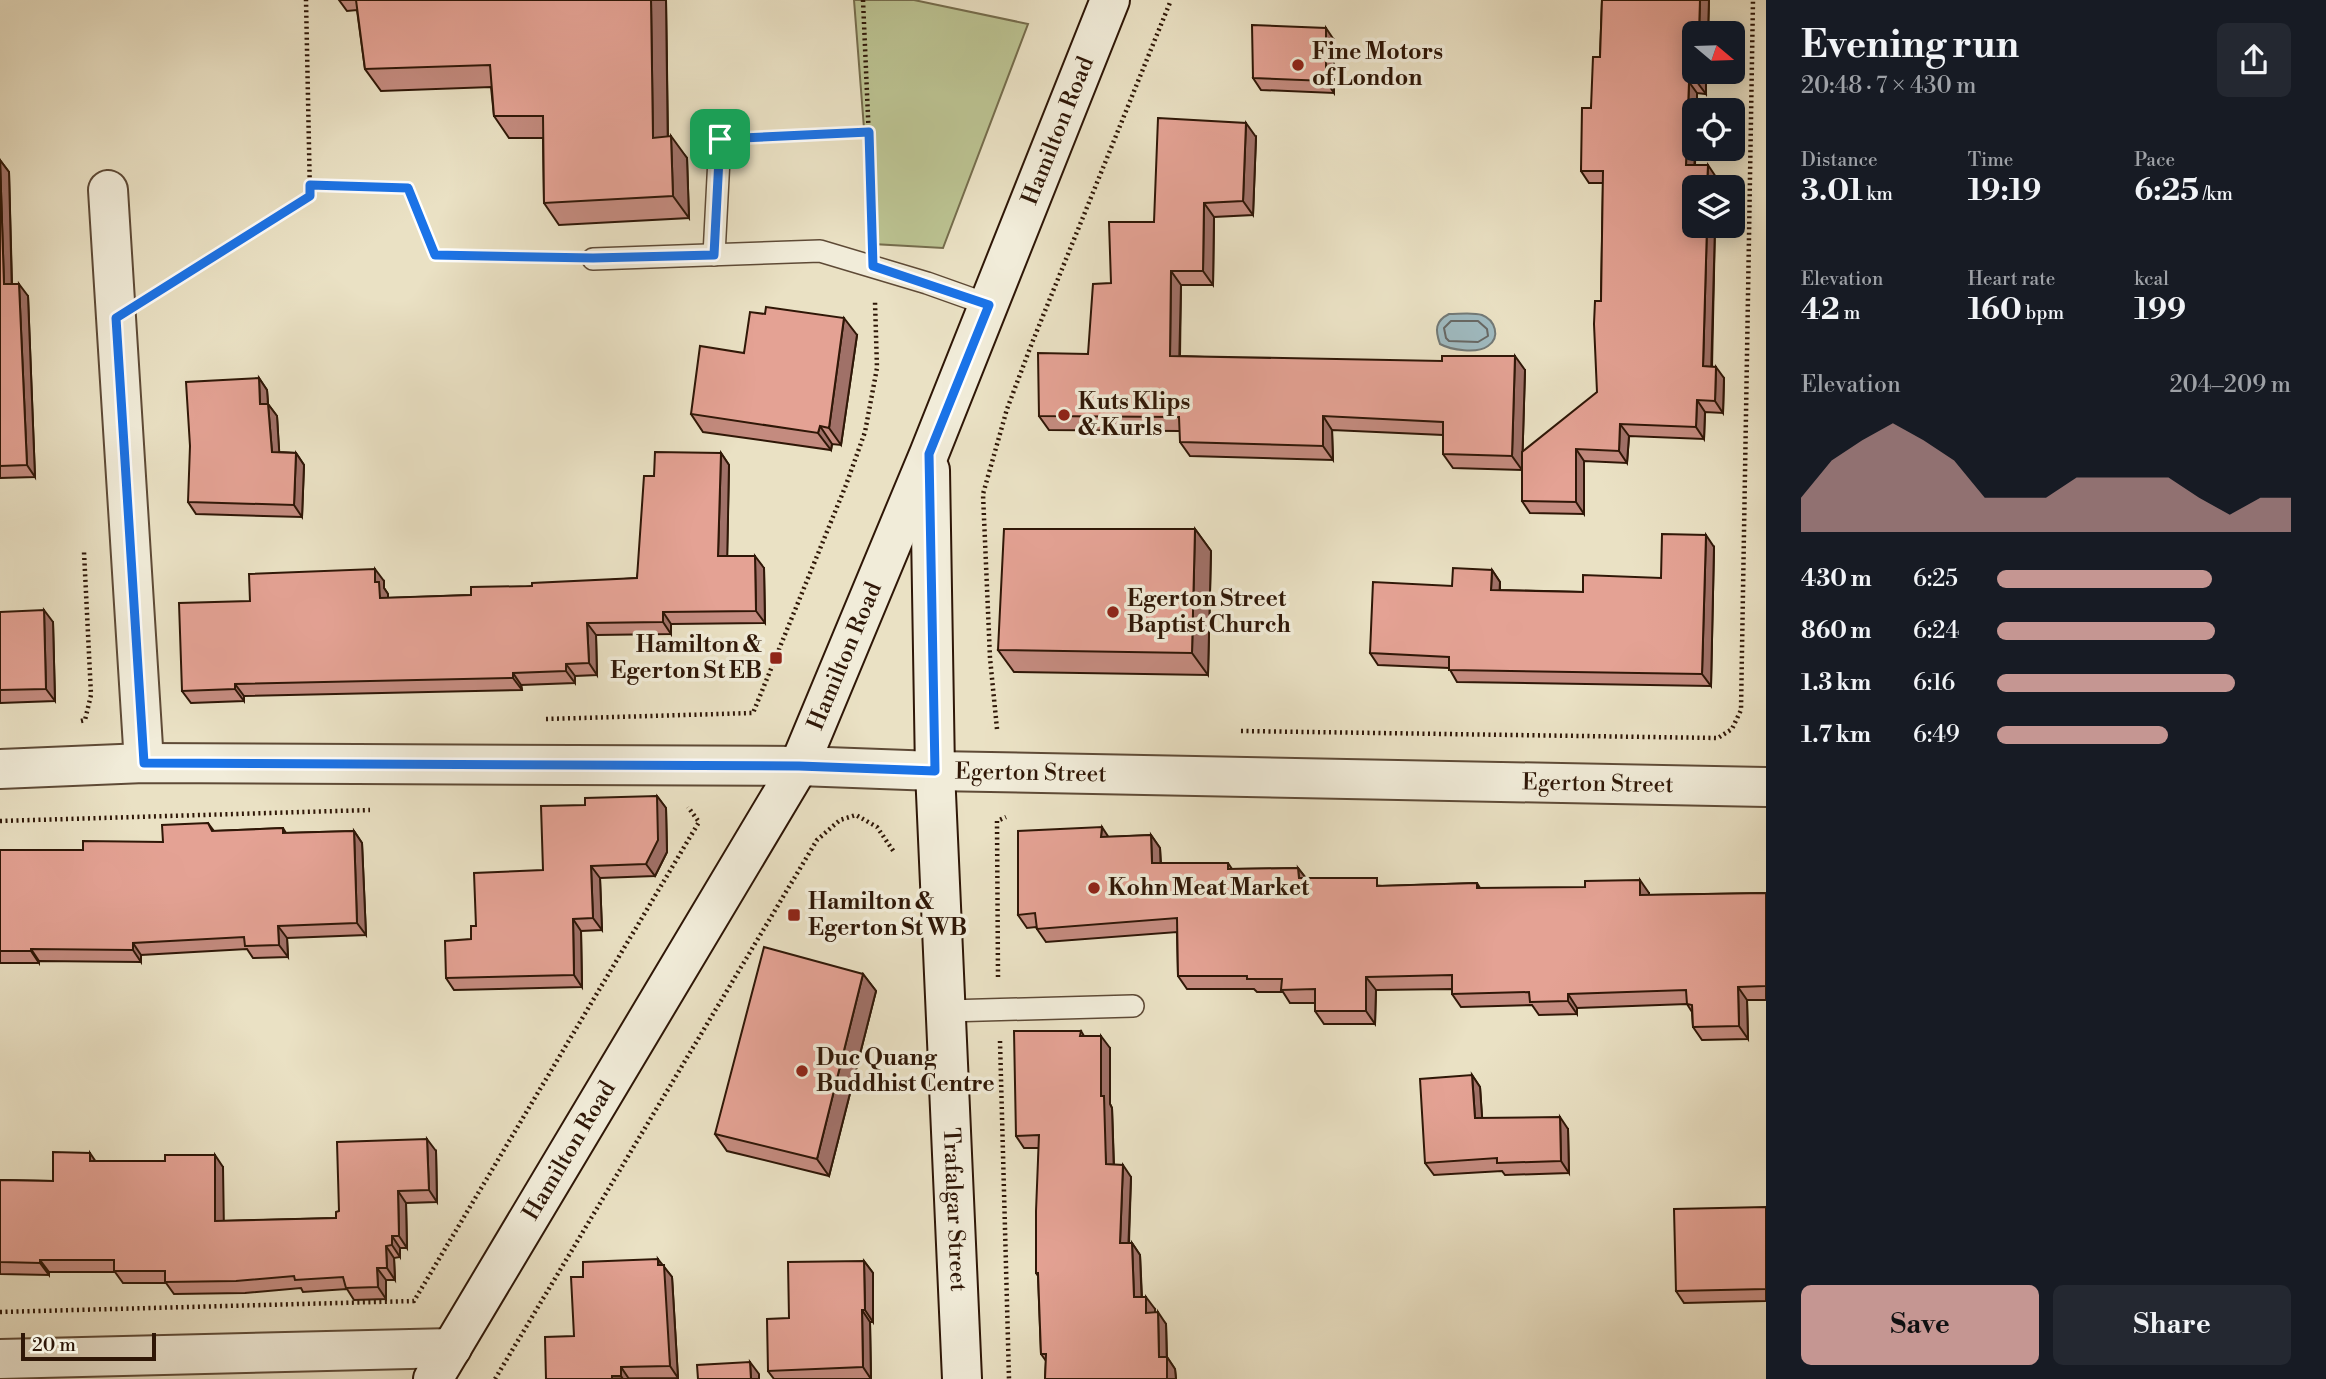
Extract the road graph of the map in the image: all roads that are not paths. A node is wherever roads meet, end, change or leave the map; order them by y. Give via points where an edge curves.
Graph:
1 (1110, 0) edge
2 (720, 139) road end
3 (108, 190) dead end
4 (714, 255) junction
5 (593, 258) road end
6 (989, 305) junction
7 (929, 454) junction
8 (144, 763) junction
9 (799, 766) junction
10 (0, 769) edge
11 (935, 771) junction
12 (1766, 787) edge
13 (1133, 1006) dead end
14 (947, 1011) junction
15 (0, 1359) edge
16 (442, 1364) edge
17 (962, 1379) edge

1 - 6 street, Hamilton Road
2 - 4 lane
3 - 8 street
4 - 5 lane
4 - 6 lane via 820,251
6 - 7 street, Hamilton Road
7 - 9 street, Hamilton Road
7 - 11 street, Trafalgar Street
8 - 9 street, Egerton Street
8 - 10 street, Egerton Street
9 - 11 street, Egerton Street
9 - 16 street, Hamilton Road
11 - 12 street, Egerton Street
11 - 14 street, Trafalgar Street
13 - 14 lane
14 - 17 street, Trafalgar Street
15 - 16 street

